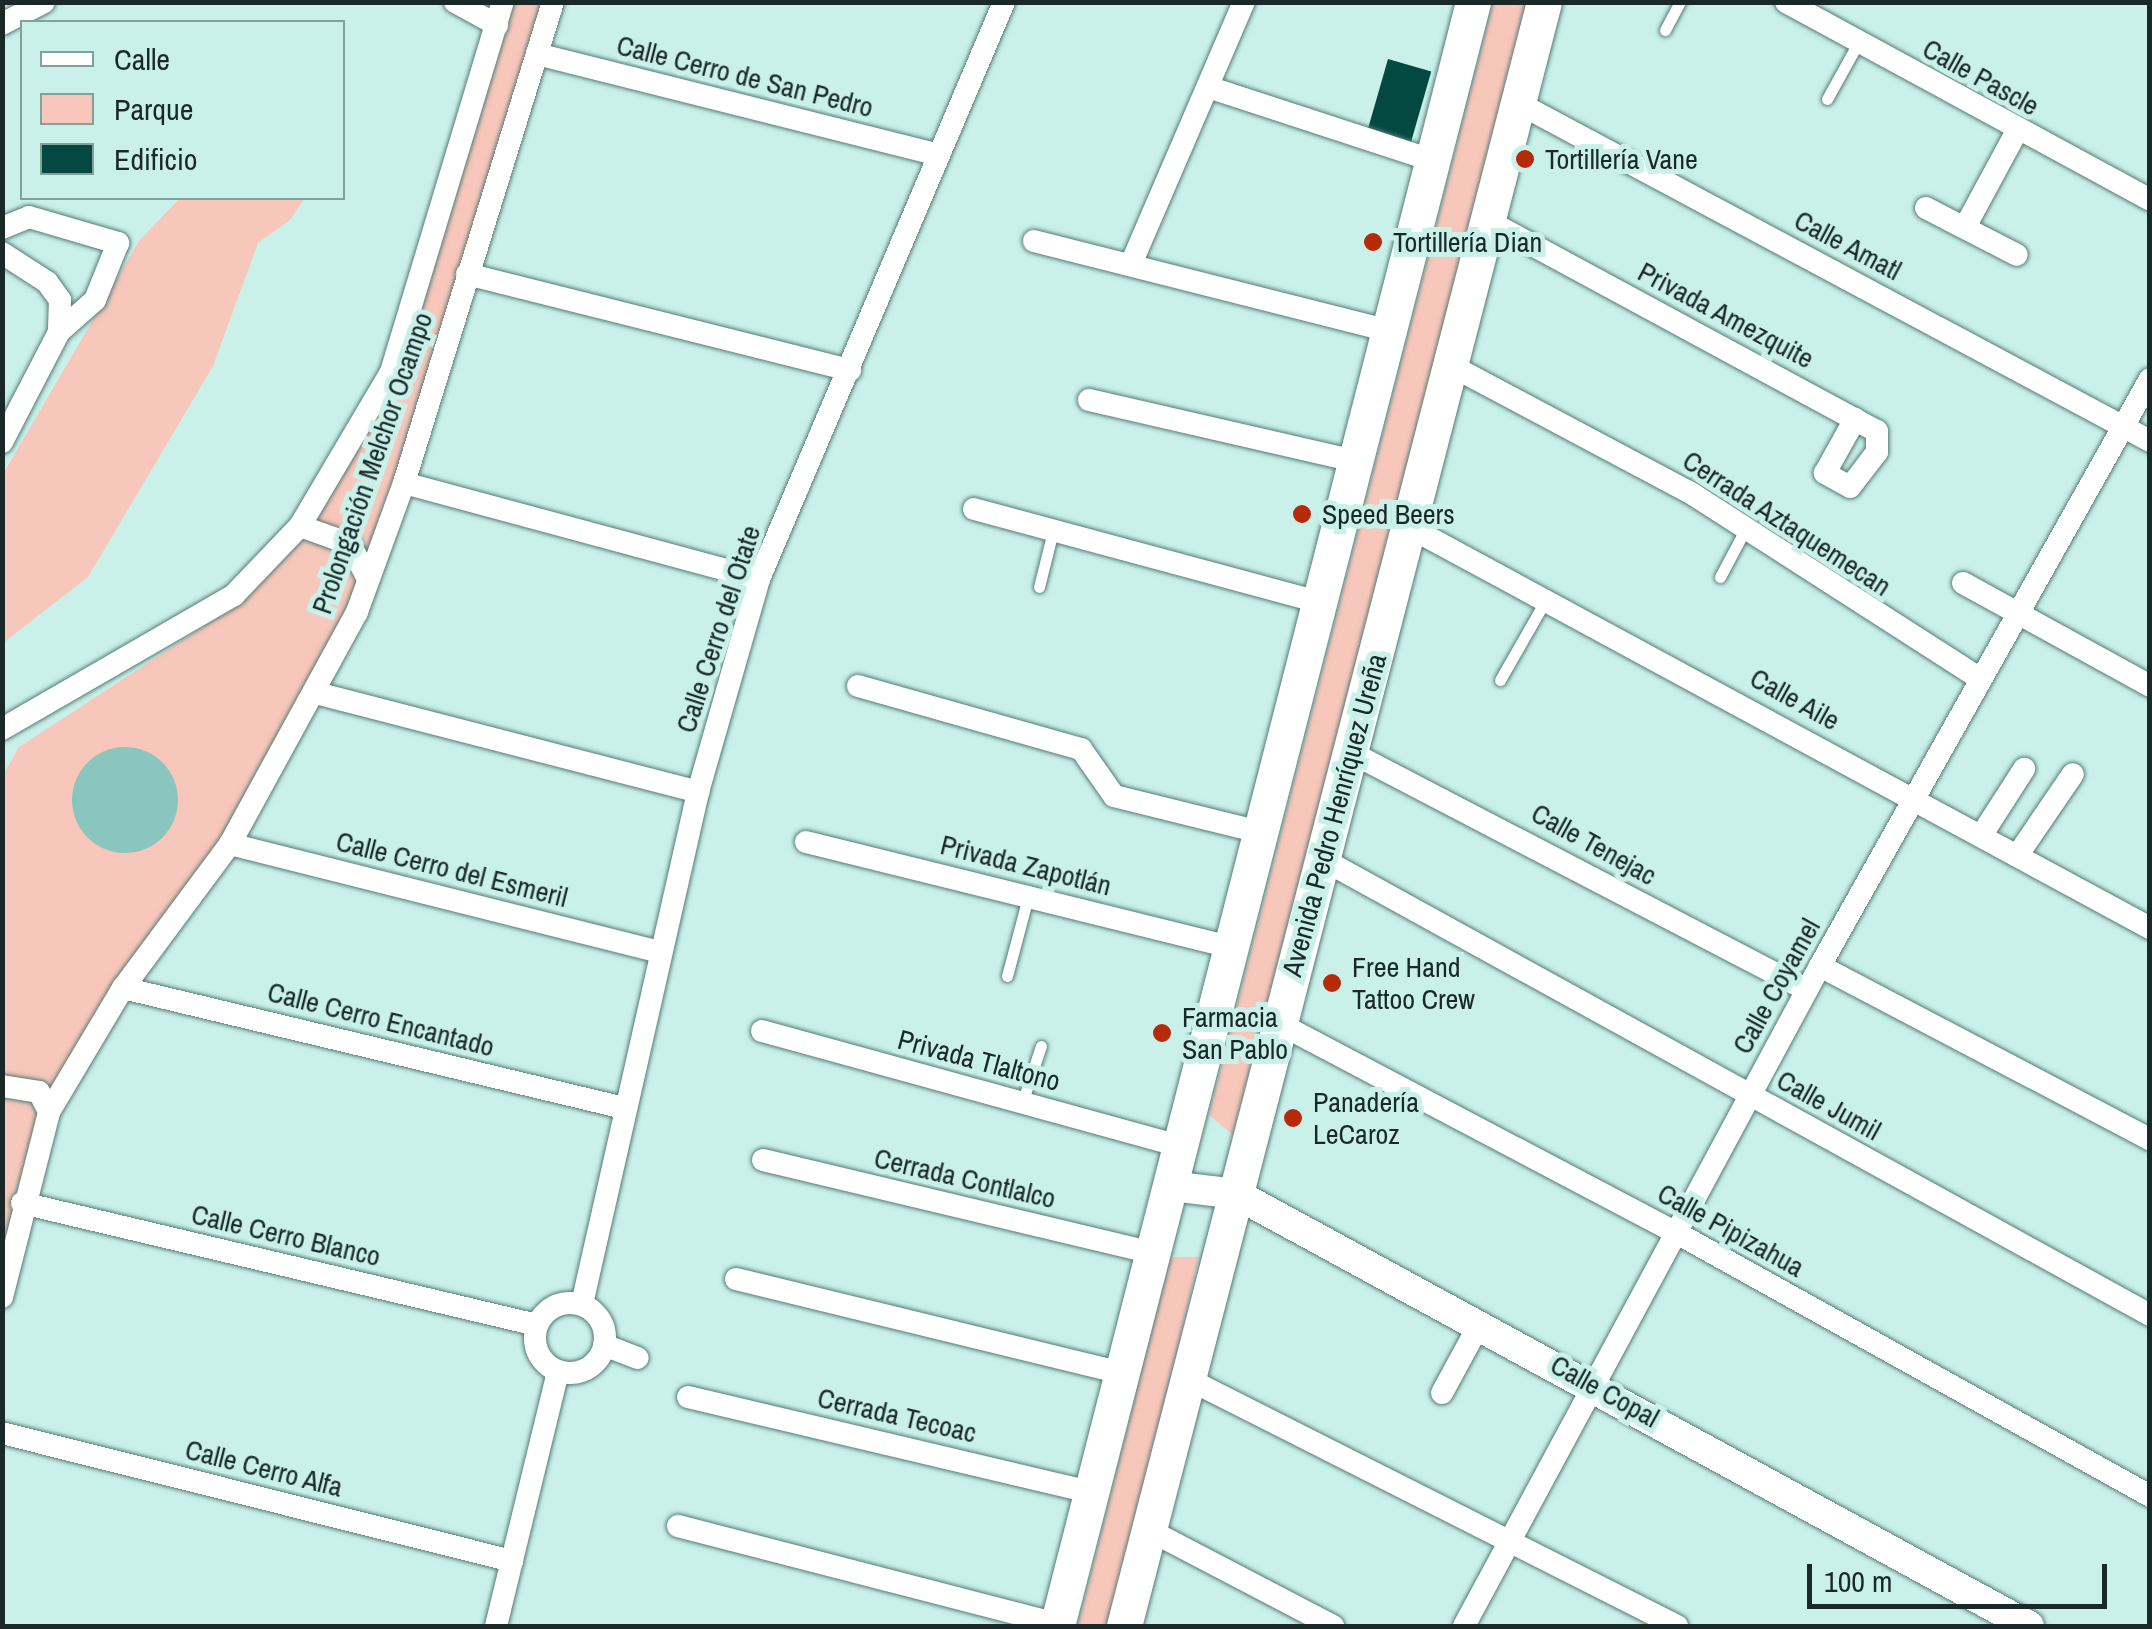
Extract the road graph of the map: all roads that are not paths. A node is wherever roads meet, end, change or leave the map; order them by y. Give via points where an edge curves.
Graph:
1 (44, 2) edge
2 (455, 2) edge
3 (553, 2) edge
4 (1004, 2) edge
5 (1244, 2) edge
6 (1473, 2) edge
7 (1544, 2) edge
8 (1680, 2) edge
9 (1786, 2) edge
10 (500, 14) edge
11 (2, 24) edge
12 (1665, 30) dead end
13 (1858, 44) junction
14 (536, 54) junction
15 (1208, 87) junction
16 (1827, 99) dead end
17 (1518, 103) junction
18 (2017, 131) junction
19 (939, 155) junction
20 (1432, 160) junction
21 (2150, 200) edge
22 (1926, 208) dead end
23 (1488, 221) junction
24 (2, 228) edge
25 (1965, 228) junction
26 (1034, 241) dead end
27 (2, 253) edge
28 (2017, 255) dead end
29 (1132, 264) junction
30 (468, 274) junction
31 (1389, 331) junction
32 (59, 332) junction
33 (1450, 366) junction
34 (850, 370) junction
35 (2150, 379) edge
36 (1089, 400) dead end
37 (1855, 420) junction
38 (2124, 427) junction
39 (2150, 441) edge
40 (2, 442) edge
41 (1356, 461) junction
42 (404, 483) junction
43 (974, 509) dead end
44 (300, 526) junction
45 (1747, 526) junction
46 (1408, 527) junction
47 (1053, 532) junction
48 (1720, 576) dead end
49 (367, 578) junction
50 (759, 579) junction
51 (1964, 583) dead end
52 (1040, 587) dead end
53 (1319, 602) junction
54 (1544, 603) junction
55 (2018, 614) junction
56 (1981, 679) junction
57 (1500, 680) dead end
58 (858, 686) dead end
59 (2150, 686) edge
60 (316, 693) junction
61 (3, 730) edge
62 (1350, 752) junction
63 (2024, 769) dead end
64 (2073, 774) dead end
65 (698, 792) junction
66 (1914, 799) junction
67 (1260, 832) junction
68 (1981, 836) junction
69 (806, 842) dead end
70 (230, 844) junction
71 (2018, 856) junction
72 (1322, 859) junction
73 (1028, 897) junction
74 (2150, 928) edge
75 (1231, 947) junction
76 (660, 952) junction
77 (1820, 966) junction
78 (1007, 976) dead end
79 (124, 988) junction
80 (1807, 990) junction
81 (1280, 1024) junction
82 (762, 1032) dead end
83 (1040, 1046) dead end
84 (2, 1086) edge
85 (1750, 1096) junction
86 (1022, 1102) junction
87 (624, 1108) junction
88 (49, 1112) junction
89 (2150, 1139) edge
90 (1180, 1146) junction
91 (763, 1160) dead end
92 (1170, 1186) junction
93 (1236, 1194) junction
94 (22, 1203) junction
95 (1674, 1232) junction
96 (1152, 1253) junction
97 (736, 1278) dead end
98 (2, 1297) edge
99 (582, 1304) junction
100 (2150, 1315) edge
101 (1480, 1323) junction
102 (537, 1325) junction
103 (604, 1345) junction
104 (638, 1358) dead end
105 (558, 1371) junction
106 (1121, 1374) junction
107 (1188, 1379) junction
108 (1591, 1384) junction
109 (1442, 1394) dead end
110 (688, 1397) dead end
111 (2, 1432) edge
112 (1091, 1492) junction
113 (2150, 1496) edge
114 (678, 1526) dead end
115 (1149, 1530) junction
116 (1511, 1537) junction
117 (512, 1562) junction
118 (1057, 1625) edge
119 (496, 1626) edge
120 (1124, 1626) edge
121 (1334, 1626) edge
122 (1464, 1626) edge
123 (1676, 1626) edge
124 (2029, 1626) edge

1 - 11 street
2 - 10 street
3 - 14 street, Prolongación Melchor Ocampo
4 - 19 street, Calle Cerro del Otate
5 - 15 street
6 - 20 main road
7 - 17 main road, Avenida Pedro Henríquez Ureña
8 - 12 lane
9 - 13 street, Calle Pascle
10 - 44 street, Prolongación Melchor Ocampo via 391,372
13 - 16 lane
13 - 18 street, Calle Pascle
14 - 19 street, Calle Cerro de San Pedro
14 - 30 street, Prolongación Melchor Ocampo
15 - 20 street
15 - 29 street
17 - 23 main road, Avenida Pedro Henríquez Ureña
17 - 38 street, Calle Amatl
18 - 21 street, Calle Pascle
18 - 25 street
19 - 34 street, Calle Cerro del Otate
20 - 31 main road
22 - 25 street
23 - 33 main road, Avenida Pedro Henríquez Ureña
23 - 37 street, Privada Amezquite
24 - 32 street via 30,217 118,243 95,300
25 - 28 street
26 - 29 street
27 - 32 street via 47,282 60,300
29 - 31 street
30 - 34 street
30 - 42 street, Prolongación Melchor Ocampo
31 - 41 main road
32 - 40 street
33 - 45 street, Cerrada Aztaquemecan
33 - 46 main road, Avenida Pedro Henríquez Ureña
34 - 50 street, Calle Cerro del Otate
35 - 38 street, Calle Coyamel
36 - 41 street
37 - 37 street via 1877,431 1881,442 1850,487 1825,473
38 - 39 street, Calle Amatl
38 - 55 street, Calle Coyamel
41 - 53 main road
42 - 49 street, Prolongación Melchor Ocampo
42 - 50 street
43 - 47 street
44 - 49 street via 350,544
44 - 61 street, Prolongación Melchor Ocampo via 234,595
45 - 48 lane
45 - 56 street, Cerrada Aztaquemecan via 1775,551
46 - 54 street, Calle Aile
46 - 62 main road, Avenida Pedro Henríquez Ureña
47 - 52 lane
47 - 53 street
49 - 60 street, Prolongación Melchor Ocampo
50 - 65 street, Calle Cerro del Otate
51 - 55 street
53 - 67 main road
54 - 57 lane
54 - 66 street, Calle Aile via 1670,664
55 - 56 street, Calle Coyamel
55 - 59 street
56 - 66 street, Calle Coyamel
58 - 67 street via 1081,750 1114,796
60 - 65 street
60 - 70 street, Prolongación Melchor Ocampo
62 - 72 main road, Avenida Pedro Henríquez Ureña
62 - 80 street, Calle Tenejac
63 - 68 street
64 - 71 street
65 - 76 street, Calle Cerro del Otate
66 - 68 street, Calle Aile
66 - 77 street, Calle Coyamel
67 - 75 main road
68 - 71 street, Calle Aile
69 - 73 street, Privada Zapotlán
70 - 76 street, Calle Cerro del Esmeril
70 - 79 street, Prolongación Melchor Ocampo
71 - 74 street, Calle Aile
72 - 81 main road, Avenida Pedro Henríquez Ureña
72 - 85 street, Calle Jumil
73 - 75 street, Privada Zapotlán
73 - 78 lane
75 - 90 main road
76 - 87 street, Calle Cerro del Otate
77 - 80 street, Calle Coyamel
77 - 89 street
79 - 87 street, Calle Cerro Encantado
79 - 88 street, Prolongación Melchor Ocampo
80 - 85 street, Calle Coyamel
81 - 93 main road, Avenida Pedro Henríquez Ureña
81 - 95 street, Calle Pipizahua
82 - 86 street, Privada Tlaltono
83 - 86 lane
84 - 88 street via 39,1092
85 - 95 street, Calle Coyamel
85 - 100 street, Calle Jumil
86 - 90 street, Privada Tlaltono
87 - 99 street, Calle Cerro del Otate
88 - 94 street, Prolongación Melchor Ocampo
90 - 92 main road
91 - 96 street, Cerrada Contlalco
92 - 93 street, Calle Copal
92 - 96 main road
93 - 101 street, Calle Copal
93 - 107 main road, Avenida Pedro Henríquez Ureña
94 - 98 street, Prolongación Melchor Ocampo
94 - 102 street, Calle Cerro Blanco
95 - 108 street, Calle Coyamel
95 - 113 street, Calle Pipizahua
96 - 106 main road
97 - 106 street
99 - 102 street via 552,1307
99 - 103 street via 601,1320
101 - 108 street, Calle Copal
101 - 109 street
102 - 105 street via 539,1355
103 - 104 street
103 - 105 street via 587,1369
105 - 117 street
106 - 112 main road
107 - 115 main road, Avenida Pedro Henríquez Ureña
107 - 116 street
108 - 116 street, Calle Coyamel
108 - 124 street, Calle Copal
110 - 112 street, Cerrada Tecoac
111 - 117 street, Calle Cerro Alfa
112 - 118 main road
114 - 118 street
115 - 120 main road, Avenida Pedro Henríquez Ureña
115 - 121 street
116 - 122 street, Calle Coyamel
116 - 123 street
117 - 119 street

